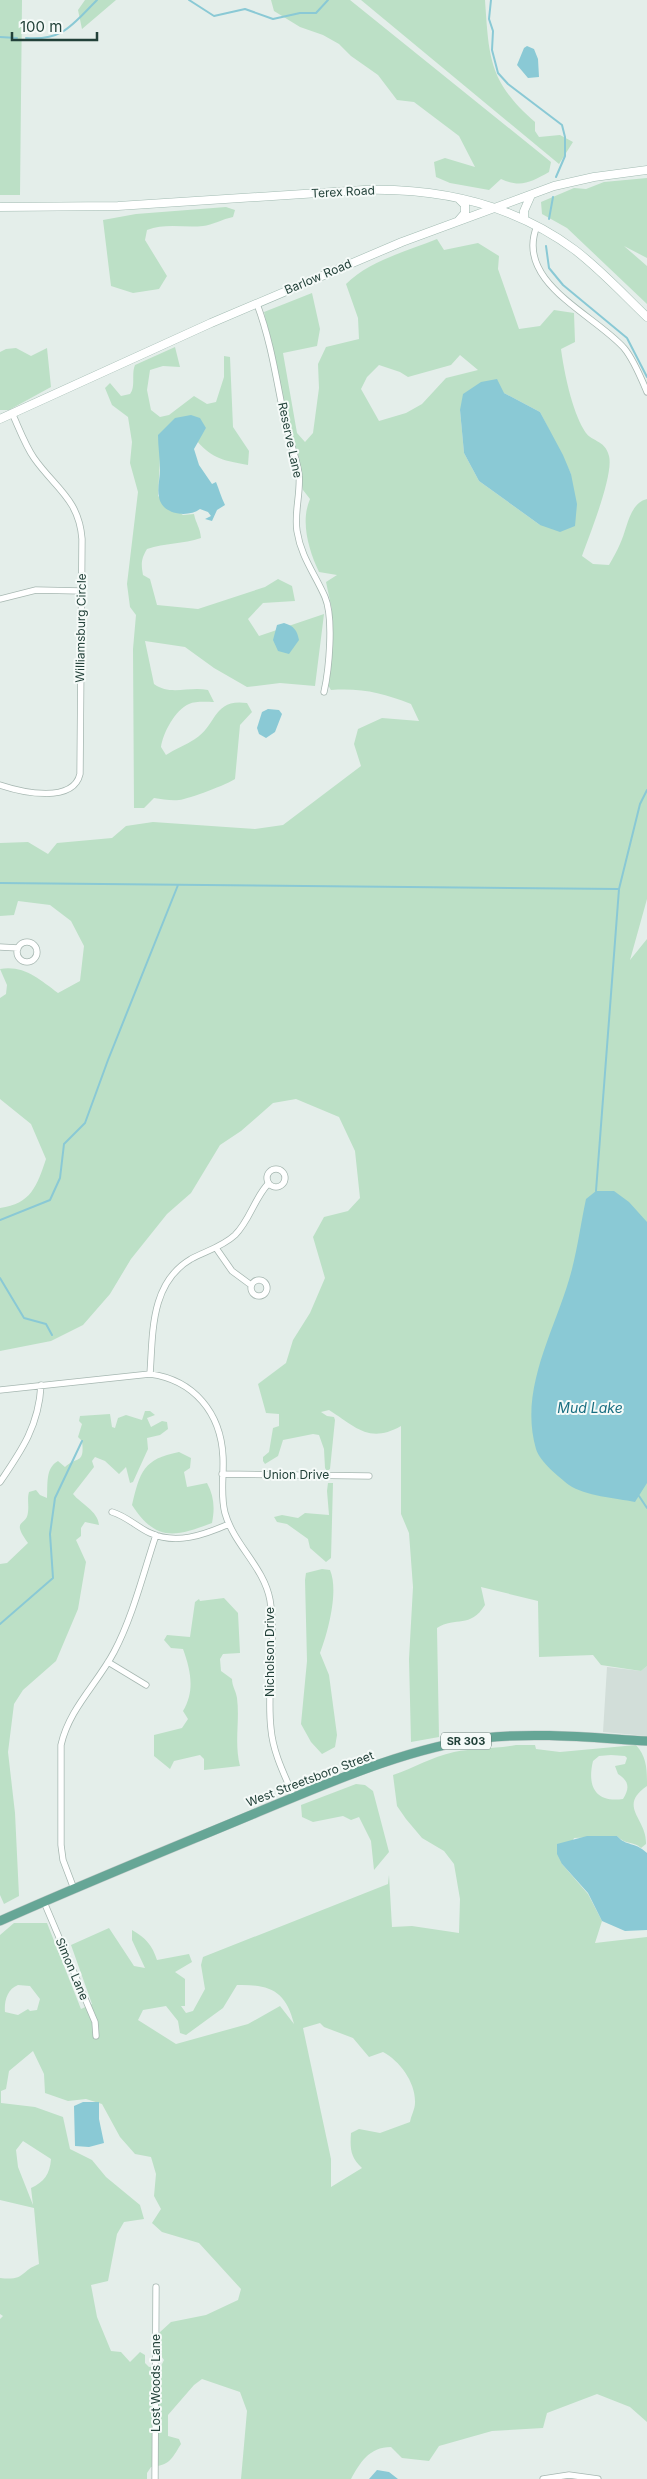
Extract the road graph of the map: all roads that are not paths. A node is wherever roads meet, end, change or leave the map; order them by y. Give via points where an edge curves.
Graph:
1 (647, 170) edge
2 (531, 195) junction
3 (457, 197) junction
4 (0, 207) edge
5 (496, 208) junction
6 (524, 219) junction
7 (458, 221) junction
8 (537, 226) junction
9 (257, 304) junction
10 (647, 317) edge
11 (647, 392) edge
12 (12, 413) junction
13 (0, 419) edge
14 (81, 591) junction
15 (0, 599) edge
16 (324, 692) dead end
17 (0, 785) edge
18 (0, 947) edge
19 (18, 948) dead end
20 (268, 1184) dead end
21 (216, 1248) junction
22 (251, 1285) dead end
23 (150, 1374) junction
24 (41, 1385) junction
25 (0, 1390) edge
26 (222, 1474) junction
27 (369, 1476) dead end
28 (0, 1482) edge
29 (112, 1512) dead end
30 (229, 1524) junction
31 (156, 1535) junction
32 (108, 1662) junction
33 (146, 1685) dead end
34 (647, 1741) edge
35 (294, 1797) junction
36 (74, 1889) junction
37 (44, 1902) junction
38 (0, 1921) edge
39 (96, 2036) dead end
40 (156, 2287) dead end
41 (155, 2479) edge
42 (543, 2479) edge
43 (598, 2479) edge

1 - 2 main road, Barlow Road via 579,180
2 - 5 main road, Barlow Road
2 - 6 main road via 526,203
3 - 4 main road, Terex Road via 378,190 118,206
3 - 5 main road, Terex Road
3 - 7 main road via 465,205 466,212
5 - 6 main road, Terex Road
5 - 7 main road, Barlow Road
6 - 8 main road, Terex Road
7 - 9 main road, Barlow Road via 376,252
8 - 10 main road, Terex Road via 589,262
8 - 11 street via 534,254 541,274 554,289 624,348
9 - 12 main road, Barlow Road
9 - 16 street, Reserve Lane via 272,350 286,426 298,467 296,519 300,545 328,606
12 - 13 main road, Barlow Road
12 - 14 street, Williamsburg Circle via 34,458 62,489 75,510 81,531
14 - 15 street via 36,590
14 - 17 street, Williamsburg Circle via 78,780 72,788 59,793 30,792
18 - 19 street
20 - 21 street via 242,1227
21 - 22 street via 232,1271
21 - 23 street via 189,1260 176,1272 160,1296 154,1318
23 - 24 street, Nicholson Drive
23 - 26 street, Nicholson Drive via 182,1383 195,1392 210,1410 221,1438
24 - 25 street, Nicholson Drive
24 - 28 street via 39,1410 33,1427
26 - 27 street, Union Drive
26 - 30 street, Nicholson Drive via 223,1500
29 - 31 street
30 - 31 street via 196,1537
30 - 35 street, Nicholson Drive via 261,1576 270,1600 270,1727
31 - 32 street via 126,1626
32 - 33 street
32 - 36 street via 69,1720 61,1745 61,1845
34 - 35 main road, West Streetsboro Street / SR 303 via 531,1735 477,1740 396,1760
35 - 36 main road, West Streetsboro Street / SR 303
36 - 37 main road, West Streetsboro Street / SR 303
37 - 38 main road, West Streetsboro Street / SR 303
37 - 39 street, Simon Lane via 95,2022
40 - 41 street, Lost Woods Lane
42 - 43 street via 568,2475

